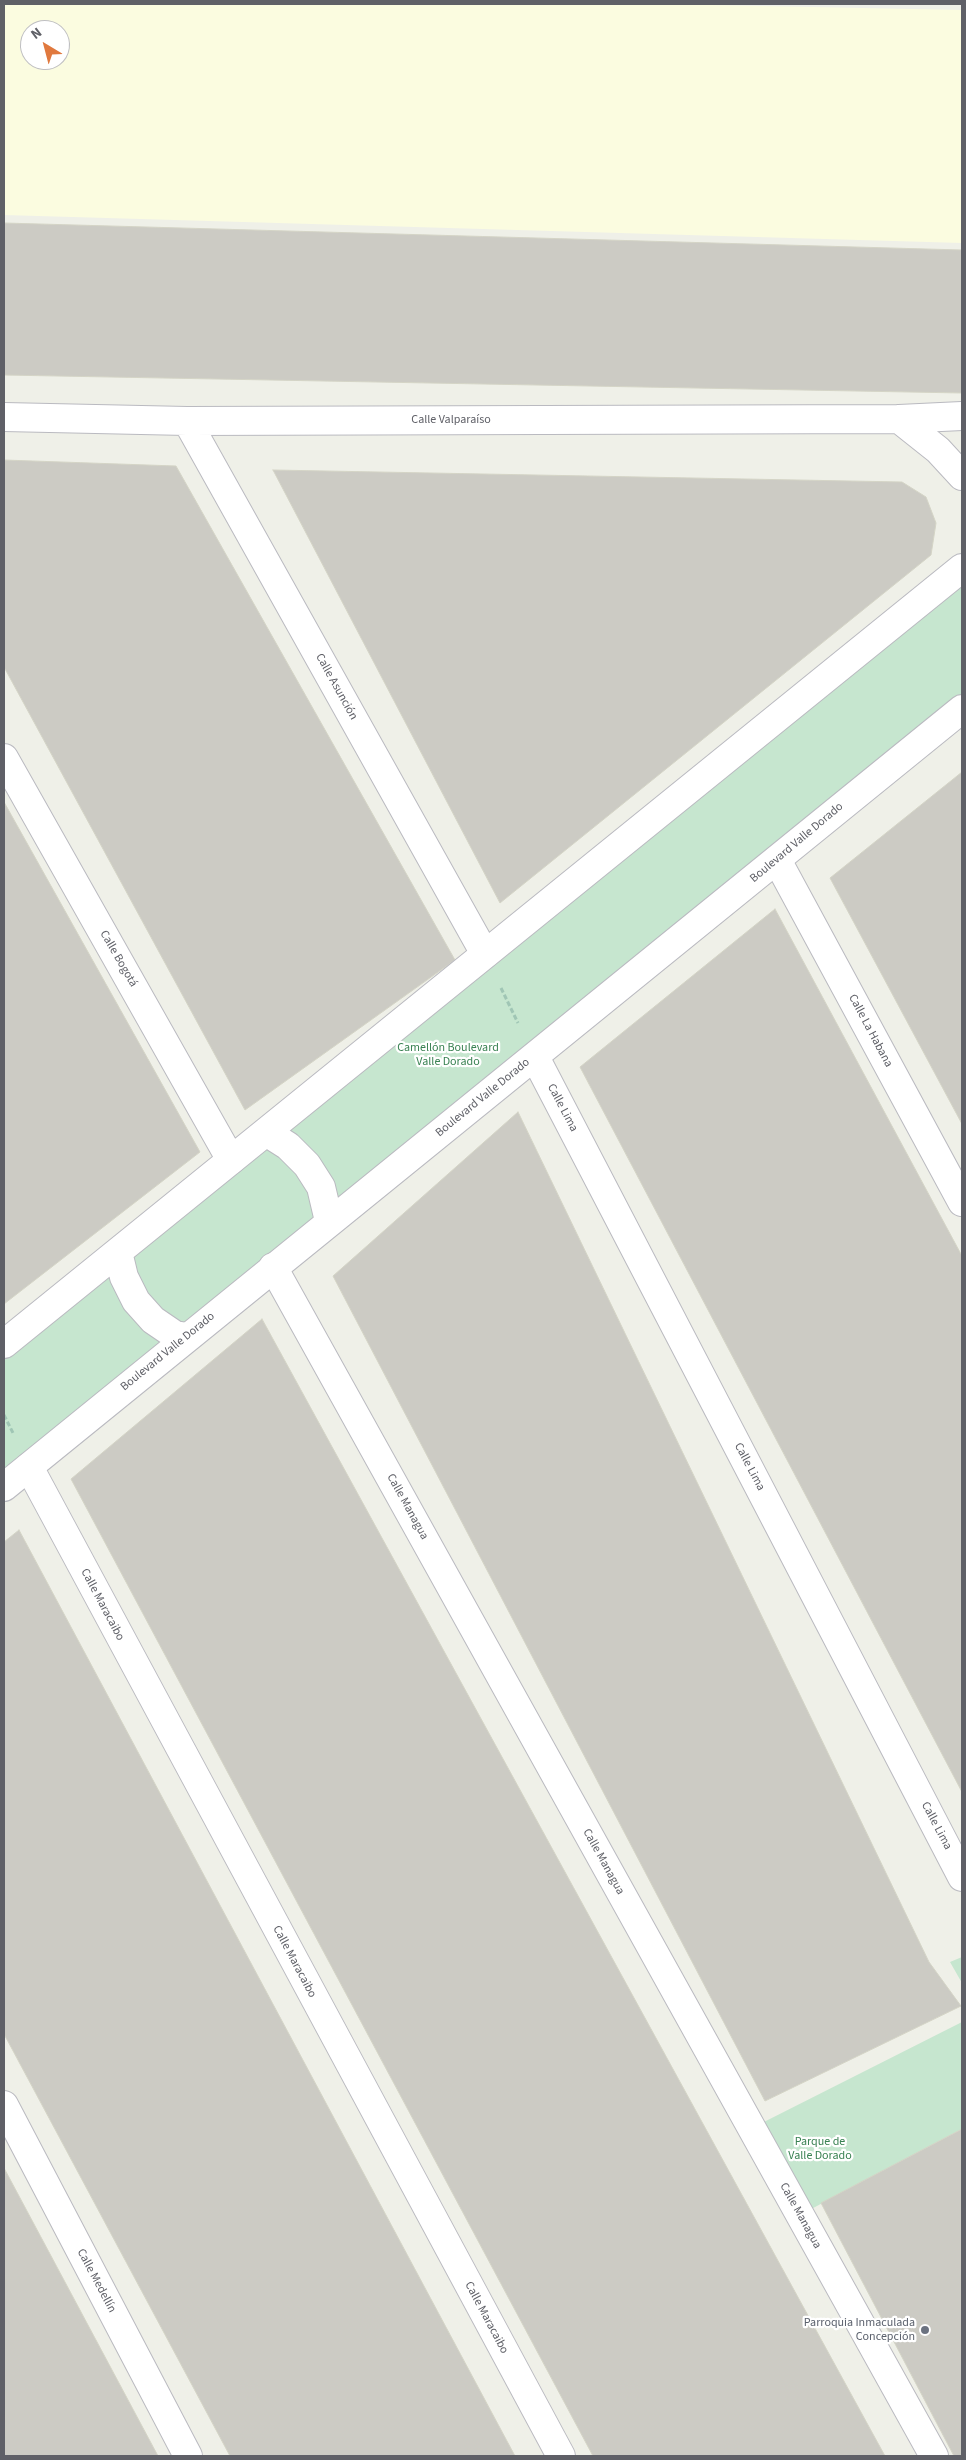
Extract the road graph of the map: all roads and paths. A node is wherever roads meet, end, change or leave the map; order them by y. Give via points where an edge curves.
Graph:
1 (962, 416) edge
2 (4, 417) edge
3 (899, 419) junction
4 (187, 421) junction
5 (962, 476) edge
6 (962, 568) edge
7 (962, 709) edge
8 (4, 758) edge
9 (777, 860) junction
10 (485, 954) junction
11 (535, 1057) junction
12 (266, 1132) junction
13 (231, 1160) junction
14 (962, 1202) edge
15 (330, 1221) junction
16 (118, 1252) junction
17 (273, 1267) junction
18 (186, 1337) junction
19 (4, 1344) edge
20 (29, 1467) junction
21 (4, 1487) edge
22 (962, 1877) edge
23 (4, 2105) edge
24 (188, 2456) edge
25 (561, 2456) edge
26 (934, 2456) edge

1 - 3 street, Calle Valparaíso
2 - 4 street, Calle Valparaíso
3 - 4 street, Calle Valparaíso
3 - 5 street via 938,450
4 - 10 street, Calle Asunción
6 - 10 street
7 - 9 street, Boulevard Valle Dorado
8 - 13 street, Calle Bogotá
9 - 11 street, Boulevard Valle Dorado
9 - 14 street, Calle La Habana
10 - 11 path
10 - 12 street
11 - 15 street, Boulevard Valle Dorado
11 - 22 street, Calle Lima
12 - 13 street
12 - 15 street via 288,1146 307,1165 321,1187
13 - 16 street
15 - 17 street, Boulevard Valle Dorado
16 - 18 street via 124,1277 136,1301 153,1320 175,1335
16 - 19 street
17 - 18 street, Boulevard Valle Dorado
17 - 26 street, Calle Managua
18 - 20 street, Boulevard Valle Dorado
20 - 21 street, Boulevard Valle Dorado
20 - 25 street, Calle Maracaibo
23 - 24 street, Calle Medellín

